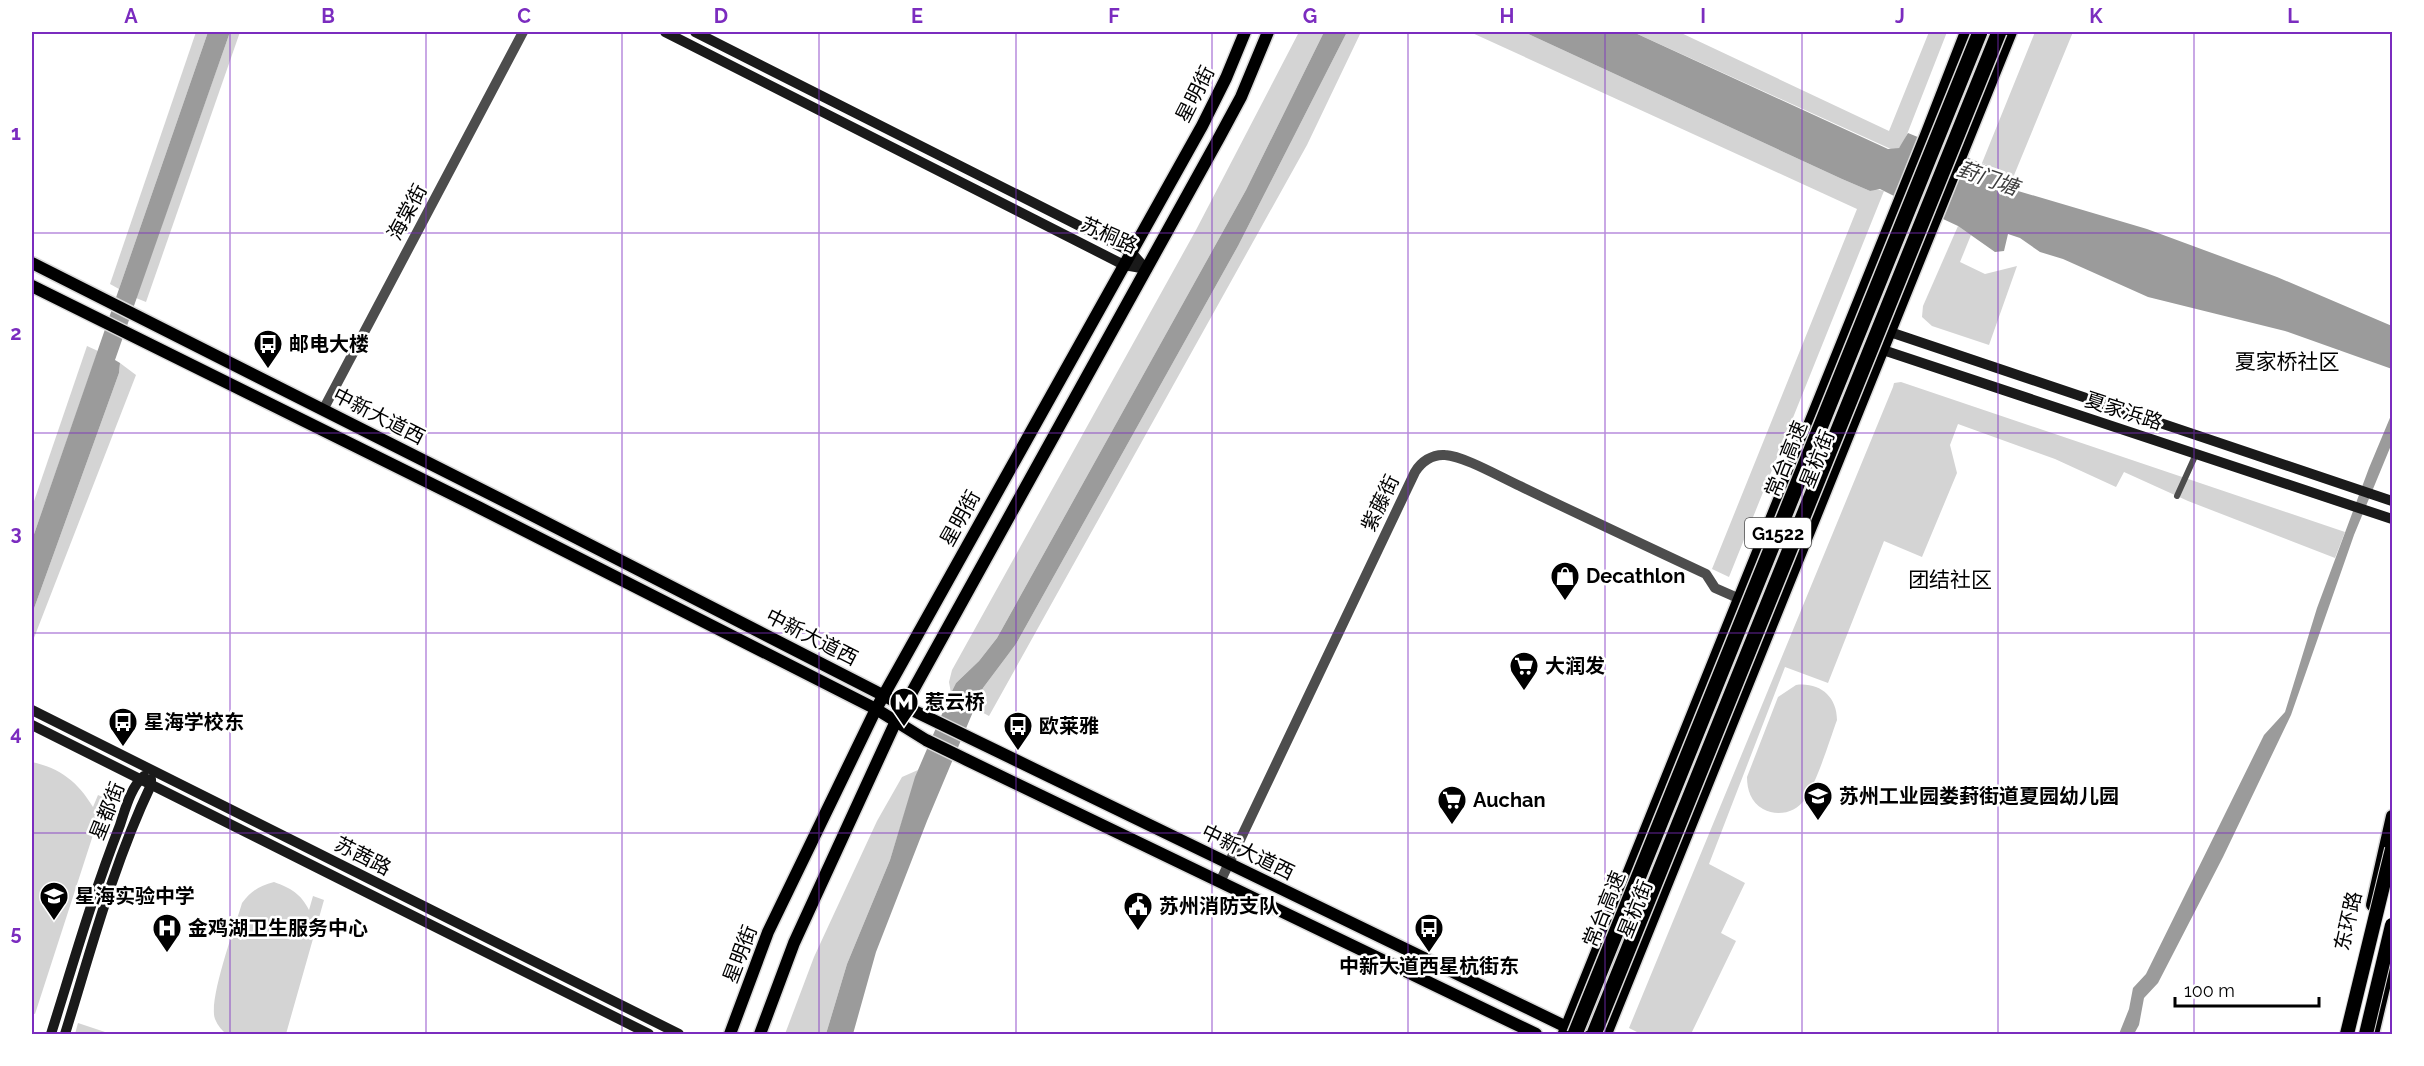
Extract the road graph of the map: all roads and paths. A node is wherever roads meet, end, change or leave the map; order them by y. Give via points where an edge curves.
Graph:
1 (523, 32) edge
2 (665, 32) edge
3 (695, 32) edge
4 (1245, 32) edge
5 (1268, 32) edge
6 (1966, 32) edge
7 (1980, 32) edge
8 (1999, 32) edge
9 (2011, 32) edge
10 (1131, 252) junction
11 (32, 263) edge
12 (1124, 265) junction
13 (1147, 269) junction
14 (32, 286) edge
15 (1852, 320) junction
16 (1889, 331) junction
17 (1845, 338) junction
18 (1882, 350) junction
19 (2100, 402) junction
20 (323, 410) junction
21 (2094, 420) junction
22 (2196, 454) junction
23 (2177, 496) dead end
24 (2392, 501) edge
25 (2392, 519) edge
26 (1740, 599) junction
27 (884, 696) junction
28 (904, 706) junction
29 (876, 709) junction
30 (32, 710) edge
31 (896, 721) junction
32 (32, 725) edge
33 (151, 770) junction
34 (140, 779) junction
35 (151, 785) junction
36 (2392, 816) edge
37 (2392, 849) edge
38 (1228, 864) junction
39 (1220, 882) junction
40 (1624, 884) junction
41 (2392, 926) edge
42 (2392, 954) edge
43 (2357, 967) junction
44 (2387, 975) junction
45 (1569, 1033) edge
46 (51, 1035) edge
47 (65, 1035) edge
48 (649, 1035) edge
49 (679, 1035) edge
50 (730, 1035) edge
51 (760, 1035) edge
52 (1536, 1035) edge
53 (1584, 1035) edge
54 (1594, 1035) edge
55 (1606, 1035) edge
56 (2341, 1035) edge
57 (2347, 1035) edge
58 (2366, 1035) edge
59 (2373, 1035) edge

1 - 20 street, 海棠街
2 - 12 main road, 苏桐路
3 - 10 main road, 苏桐路
4 - 10 main road, 星明街 via 1202,126
5 - 13 main road, 星明街 via 1236,107
6 - 15 main road, 星杭街
7 - 45 highway, 常台高速 / G1522, bridge
8 - 54 highway, 常台高速 / G1522, bridge
9 - 16 main road, 星杭街
10 - 12 main road, 星明街
10 - 13 main road, 苏桐路
11 - 20 main road, 中新大道西
12 - 13 main road, 苏桐路
12 - 27 main road, 星明街
13 - 28 main road, 星明街
14 - 29 main road, 中新大道西
15 - 16 main road, 夏家浜路
15 - 17 main road, 星杭街
16 - 18 main road, 星杭街
16 - 19 main road, 夏家浜路
17 - 18 main road, 夏家浜路
17 - 26 main road, 星杭街
18 - 21 main road, 夏家浜路
18 - 55 main road, 星杭街
19 - 21 main road
19 - 24 main road, 夏家浜路
20 - 27 main road, 中新大道西
21 - 22 main road, 夏家浜路
22 - 23 street
22 - 25 main road, 夏家浜路
26 - 38 street, 紫藤街 via 1715,588 1706,574 1509,481 1454,457 1430,458 1415,472
26 - 40 main road, 星杭街
27 - 28 main road, 中新大道西
27 - 29 main road, 星明街
28 - 31 main road, 星明街
28 - 38 main road, 中新大道西
29 - 31 main road, 中新大道西
29 - 50 main road, 星明街 via 768,932
30 - 33 main road, 苏茜路
31 - 39 main road, 中新大道西 via 966,760
31 - 51 main road, 星明街 via 794,943
32 - 34 main road, 苏茜路
33 - 34 main road, 星都街
33 - 35 main road, 星都街
33 - 49 main road, 苏茜路
34 - 35 main road, 苏茜路
34 - 46 main road, 星都街 via 94,897
35 - 47 main road, 星都街 via 123,850
35 - 48 main road, 苏茜路
36 - 43 main road, 东环路
37 - 57 highway, bridge
38 - 39 street, 紫藤街
38 - 45 main road, 中新大道西
39 - 52 main road, 中新大道西
40 - 45 main road, 星杭街
40 - 53 main road via 1630,922
41 - 58 highway, bridge
42 - 44 main road
43 - 44 main road
43 - 56 main road, 东环路
44 - 59 main road
45 - 53 main road, 中新大道西

